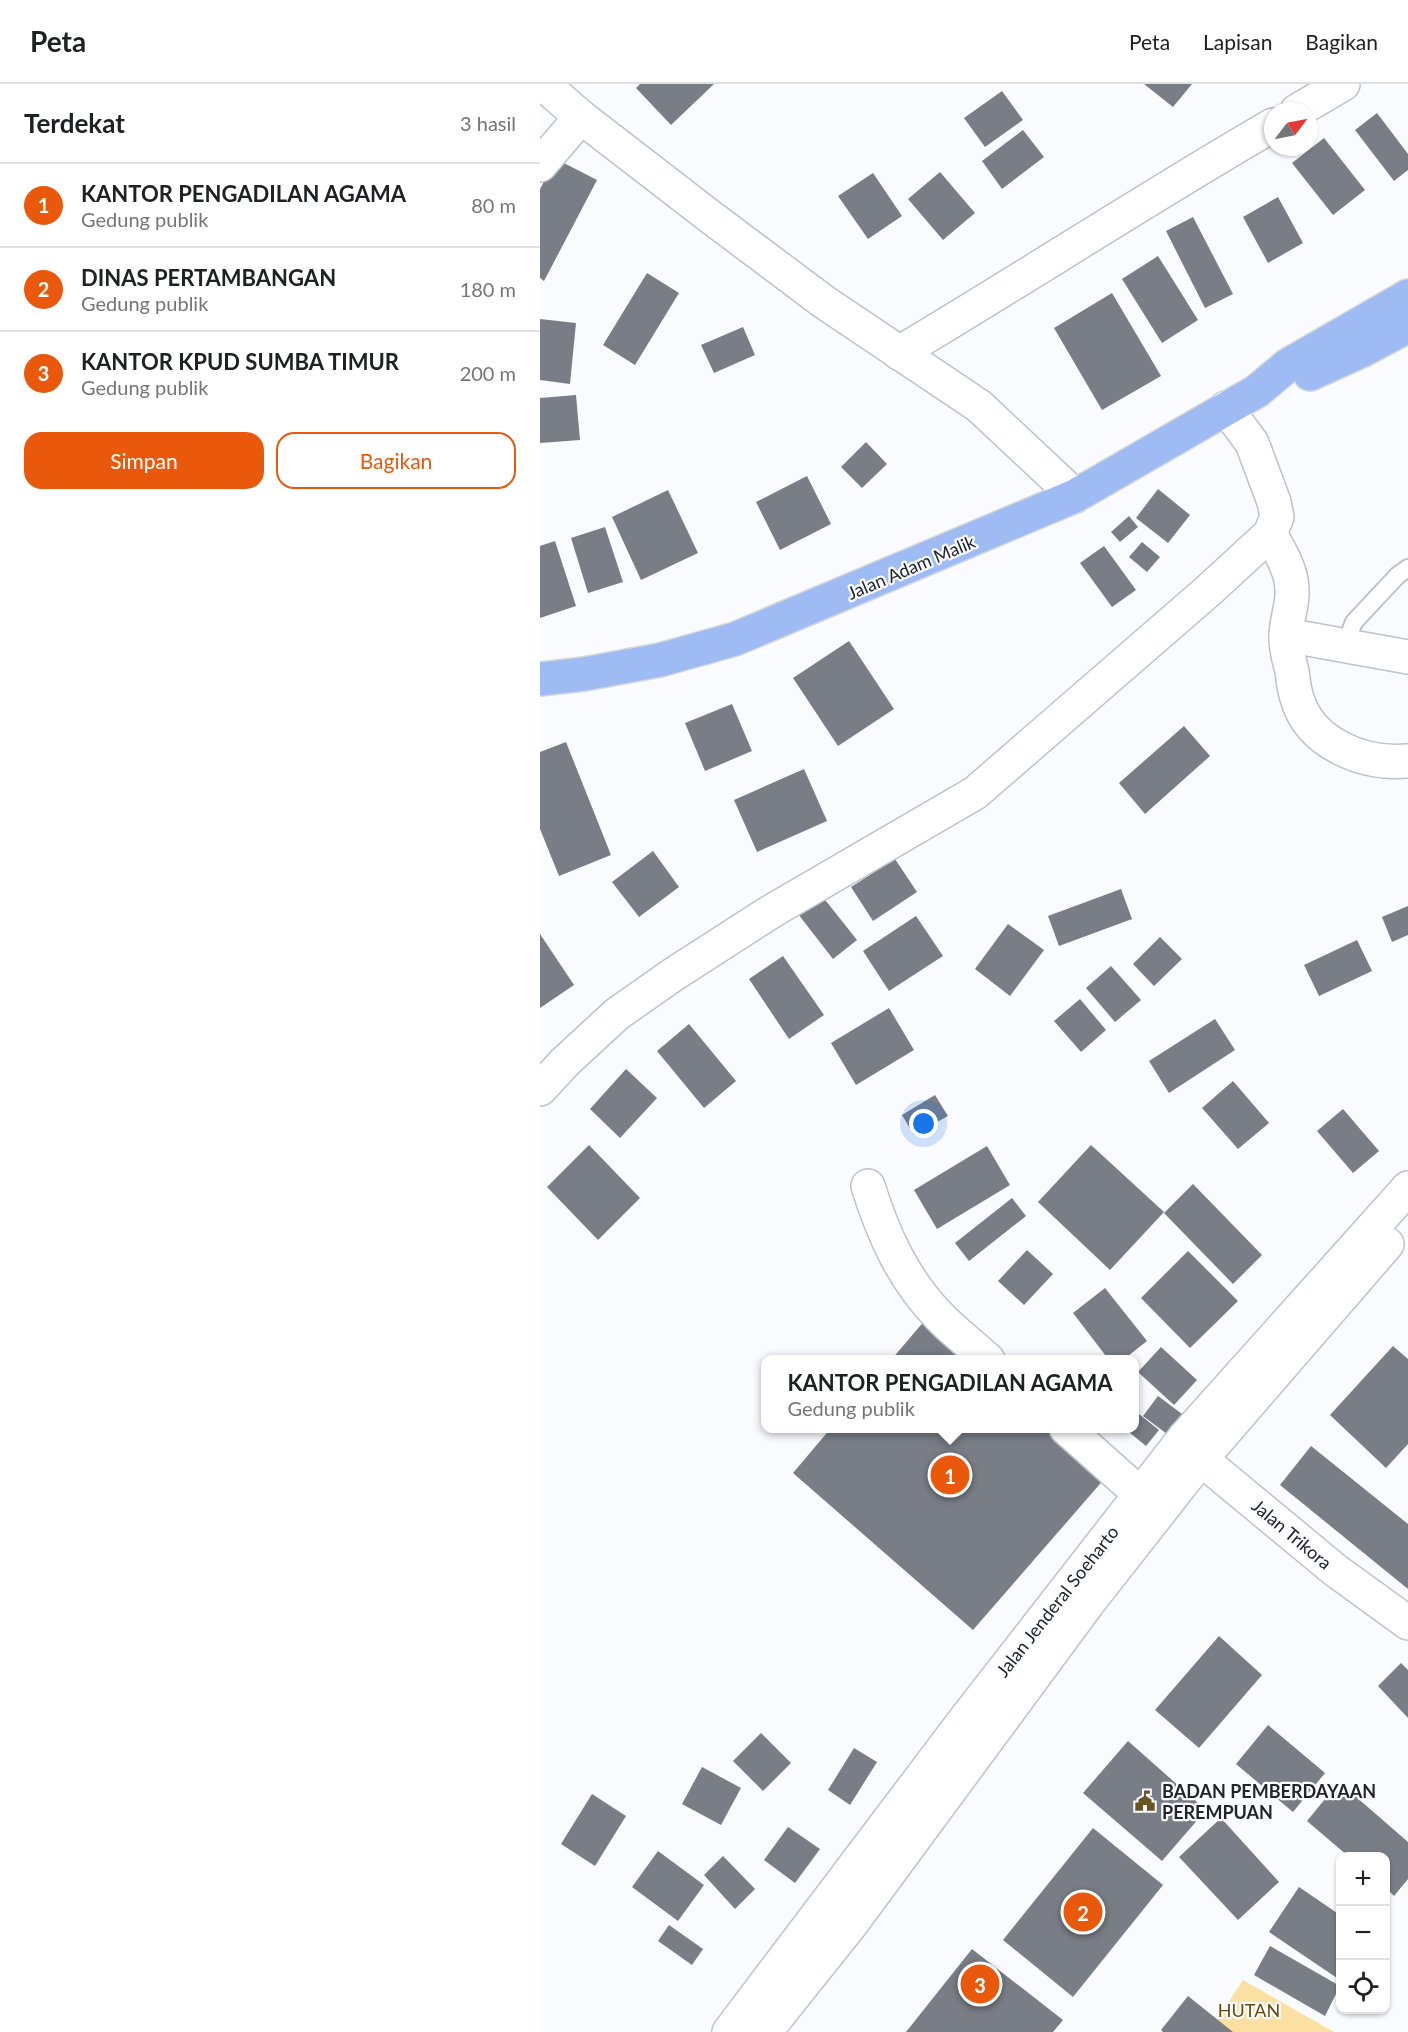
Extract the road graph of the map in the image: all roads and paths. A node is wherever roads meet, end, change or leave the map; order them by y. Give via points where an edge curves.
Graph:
1 (543, 84) edge
2 (1343, 84) edge
3 (1312, 102) edge
4 (581, 117) junction
5 (1264, 130) edge
6 (540, 165) edge
7 (1408, 296) edge
8 (1408, 326) edge
9 (899, 353) junction
10 (1257, 391) junction
11 (1226, 408) junction
12 (1075, 496) junction
13 (1270, 534) junction
14 (1408, 568) edge
15 (1286, 635) junction
16 (1345, 645) junction
17 (1408, 657) edge
18 (540, 679) edge
19 (1408, 761) edge
20 (540, 1089) edge
21 (868, 1186) dead end
22 (1408, 1188) edge
23 (1408, 1220) edge
24 (983, 1355) edge
25 (1072, 1433) edge
26 (1193, 1448) junction
27 (1140, 1494) junction
28 (1408, 1623) edge
29 (906, 1797) junction
30 (933, 1815) junction
31 (729, 2032) edge
32 (765, 2032) edge

1 - 4 main road
2 - 3 main road
4 - 6 main road
4 - 9 main road via 824,303
5 - 9 main road
7 - 10 highway, Jalan Adam Malik via 1288,365
8 - 10 highway, Jalan Adam Malik via 1294,381
9 - 12 main road via 979,406
10 - 11 highway, Jalan Adam Malik
11 - 12 highway, Jalan Adam Malik
11 - 13 main road via 1252,443 1274,502 1276,517
12 - 18 highway, Jalan Adam Malik via 735,639 660,660
13 - 15 main road via 1291,577 1292,607
13 - 20 main road via 975,793 772,911 674,974 617,1014
14 - 16 lane via 1354,622
15 - 16 main road
15 - 19 main road via 1297,699 1311,725 1336,747 1350,753 1374,760
16 - 17 main road
21 - 24 main road via 879,1223 904,1272 938,1316
22 - 26 main road, Jalan Jenderal Soeharto
23 - 26 main road, Jalan Jenderal Soeharto
25 - 27 main road
26 - 27 main road, Jalan Jenderal Soeharto
26 - 28 main road, Jalan Trikora via 1335,1570
26 - 30 main road, Jalan Jenderal Soeharto via 1088,1604
27 - 29 main road, Jalan Jenderal Soeharto
29 - 30 main road
29 - 31 main road, Jalan Jenderal Soeharto
30 - 32 main road, Jalan Jenderal Soeharto

